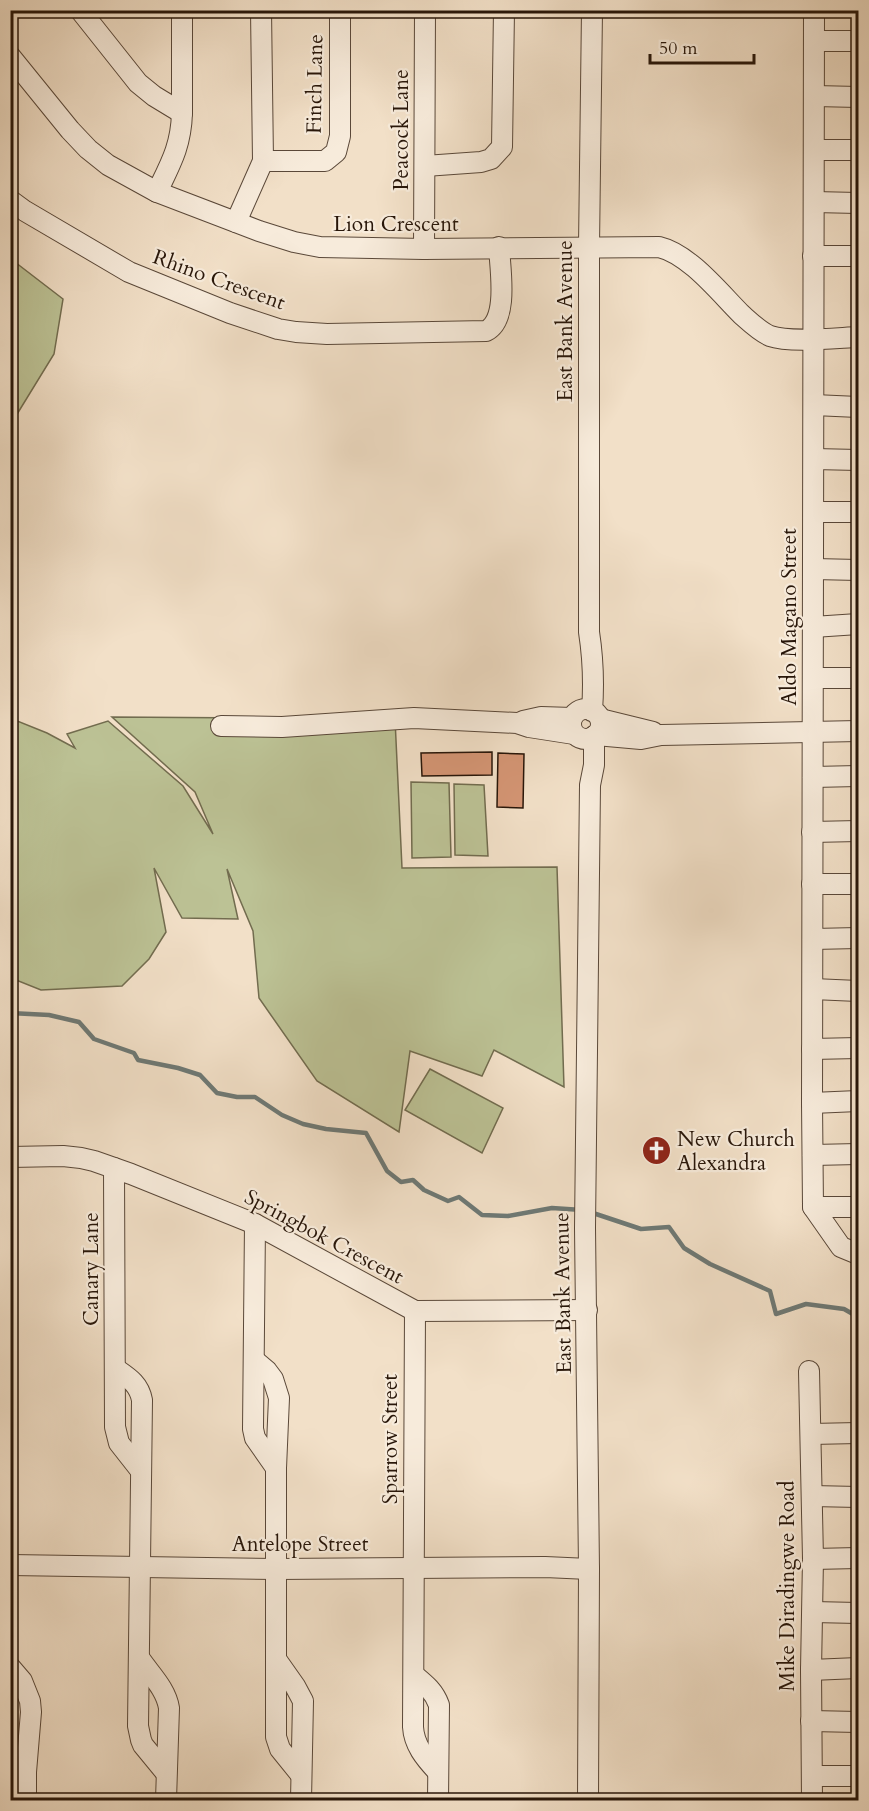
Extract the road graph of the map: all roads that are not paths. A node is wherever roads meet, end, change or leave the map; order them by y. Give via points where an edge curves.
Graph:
1 (80, 10) edge
2 (182, 10) edge
3 (261, 10) edge
4 (340, 10) edge
5 (425, 10) edge
6 (504, 10) edge
7 (592, 10) edge
8 (814, 10) edge
9 (814, 41) junction
10 (858, 41) edge
11 (12, 61) edge
12 (815, 96) junction
13 (858, 97) edge
14 (182, 113) junction
15 (814, 150) junction
16 (858, 150) edge
17 (263, 161) junction
18 (425, 166) junction
19 (157, 192) junction
20 (10, 200) edge
21 (814, 202) junction
22 (858, 202) edge
23 (236, 222) junction
24 (589, 246) junction
25 (499, 248) junction
26 (424, 249) junction
27 (813, 256) junction
28 (858, 256) edge
29 (858, 338) edge
30 (814, 339) junction
31 (814, 405) junction
32 (858, 406) edge
33 (814, 459) junction
34 (858, 460) edge
35 (814, 512) junction
36 (858, 512) edge
37 (813, 568) junction
38 (858, 570) edge
39 (858, 624) edge
40 (813, 627) junction
41 (813, 678) junction
42 (858, 678) edge
43 (586, 725) junction
44 (221, 726) dead end
45 (858, 731) edge
46 (813, 733) junction
47 (858, 776) edge
48 (813, 777) junction
49 (858, 831) edge
50 (812, 832) junction
51 (812, 884) junction
52 (858, 884) edge
53 (858, 938) edge
54 (813, 939) junction
55 (813, 989) junction
56 (858, 991) edge
57 (858, 1048) edge
58 (812, 1049) junction
59 (858, 1101) edge
60 (812, 1103) junction
61 (858, 1154) edge
62 (813, 1155) junction
63 (10, 1157) edge
64 (114, 1168) junction
65 (858, 1206) edge
66 (818, 1214) junction
67 (255, 1224) junction
68 (858, 1254) edge
69 (587, 1310) junction
70 (415, 1311) junction
71 (116, 1369) junction
72 (809, 1371) dead end
73 (858, 1433) edge
74 (811, 1434) junction
75 (141, 1471) junction
76 (812, 1496) junction
77 (858, 1497) edge
78 (858, 1558) edge
79 (813, 1559) junction
80 (10, 1565) edge
81 (139, 1567) junction
82 (414, 1568) junction
83 (277, 1569) junction
84 (589, 1569) junction
85 (813, 1612) junction
86 (858, 1613) edge
87 (140, 1659) junction
88 (276, 1659) junction
89 (10, 1667) edge
90 (858, 1668) edge
91 (811, 1670) junction
92 (414, 1675) junction
93 (811, 1721) junction
94 (858, 1722) edge
95 (10, 1754) edge
96 (437, 1771) junction
97 (26, 1772) junction
98 (166, 1773) junction
99 (301, 1775) junction
100 (812, 1776) junction
101 (858, 1776) edge
102 (26, 1800) edge
103 (166, 1800) edge
104 (301, 1800) edge
105 (438, 1800) edge
106 (588, 1800) edge
107 (812, 1800) edge

1 - 14 street via 138,83
2 - 14 street
3 - 17 street
4 - 17 street, Finch Lane via 340,136 336,152 325,161
5 - 18 street, Peacock Lane
6 - 18 street via 502,147 482,162
7 - 24 street, East Bank Avenue
8 - 9 street, Aldo Magano Street
9 - 10 street
9 - 12 street, Aldo Magano Street
11 - 19 street, Lion Crescent via 88,149 118,172
12 - 13 street
12 - 15 street, Aldo Magano Street
14 - 19 street via 178,148
15 - 16 street
15 - 21 street, Aldo Magano Street
17 - 23 street
18 - 26 street, Peacock Lane
19 - 23 street, Lion Crescent
20 - 25 street, Rhino Crescent via 140,278 256,323 296,332 486,331 500,314
21 - 22 street
21 - 27 street, Aldo Magano Street
23 - 26 street, Lion Crescent via 308,246
24 - 25 street, Lion Crescent
24 - 30 street, Lion Crescent via 667,249 687,261 761,331 784,339
24 - 43 street, East Bank Avenue
25 - 26 street, Lion Crescent
27 - 28 street
27 - 30 street, Aldo Magano Street
29 - 30 street, Lion Crescent
30 - 31 street, Aldo Magano Street
31 - 32 street
31 - 33 street, Aldo Magano Street
33 - 34 street
33 - 35 street, Aldo Magano Street
35 - 36 street
35 - 37 street, Aldo Magano Street
37 - 38 street
37 - 40 street, Aldo Magano Street
39 - 40 street
40 - 41 street, Aldo Magano Street
41 - 42 street
41 - 46 street, Aldo Magano Street
43 - 44 street via 529,727 517,723 414,718 282,728
43 - 46 street via 644,728 661,735
43 - 69 street, East Bank Avenue via 594,765 590,785
45 - 46 street
46 - 48 street, Aldo Magano Street
47 - 48 street
48 - 50 street, Aldo Magano Street
49 - 50 street
50 - 51 street, Aldo Magano Street
51 - 52 street
51 - 54 street, Aldo Magano Street
53 - 54 street
54 - 55 street, Aldo Magano Street
55 - 56 street
55 - 58 street, Aldo Magano Street
57 - 58 street
58 - 60 street, Aldo Magano Street
59 - 60 street
60 - 62 street, Aldo Magano Street
61 - 62 street
62 - 66 street, Aldo Magano Street
63 - 64 street, Springbok Crescent via 63,1156
64 - 67 street, Springbok Crescent
64 - 71 street, Canary Lane
65 - 66 street
66 - 68 street via 841,1247
67 - 70 street, Springbok Crescent
67 - 83 street via 254,1360 267,1371 279,1398
69 - 70 street, Springbok Crescent
69 - 84 street, East Bank Avenue
70 - 82 street, Sparrow Street
71 - 75 street, Canary Lane via 116,1436
71 - 75 street via 134,1381 141,1393
72 - 74 street, Mike Diradingwe Road
73 - 74 street
74 - 76 street, Mike Diradingwe Road
75 - 81 street
76 - 77 street
76 - 79 street, Mike Diradingwe Road
78 - 79 street
79 - 85 street, Mike Diradingwe Road
80 - 81 street, Antelope Street
81 - 83 street, Antelope Street
81 - 87 street
82 - 83 street, Antelope Street
82 - 84 street, Antelope Street
82 - 92 street, Sparrow Street
83 - 88 street
84 - 106 street, East Bank Avenue
85 - 86 street
85 - 91 street, Mike Diradingwe Road
87 - 98 street via 168,1700
87 - 98 street via 139,1735
88 - 99 street via 276,1737
88 - 99 street via 303,1701
89 - 97 street via 22,1681 30,1701
90 - 91 street
91 - 93 street, Mike Diradingwe Road
92 - 96 street, Sparrow Street via 414,1741
92 - 96 street via 430,1688 439,1705
93 - 94 street
93 - 100 street, Mike Diradingwe Road
95 - 97 street
96 - 105 street
97 - 102 street
98 - 103 street
99 - 104 street
100 - 101 street
100 - 107 street, Mike Diradingwe Road

